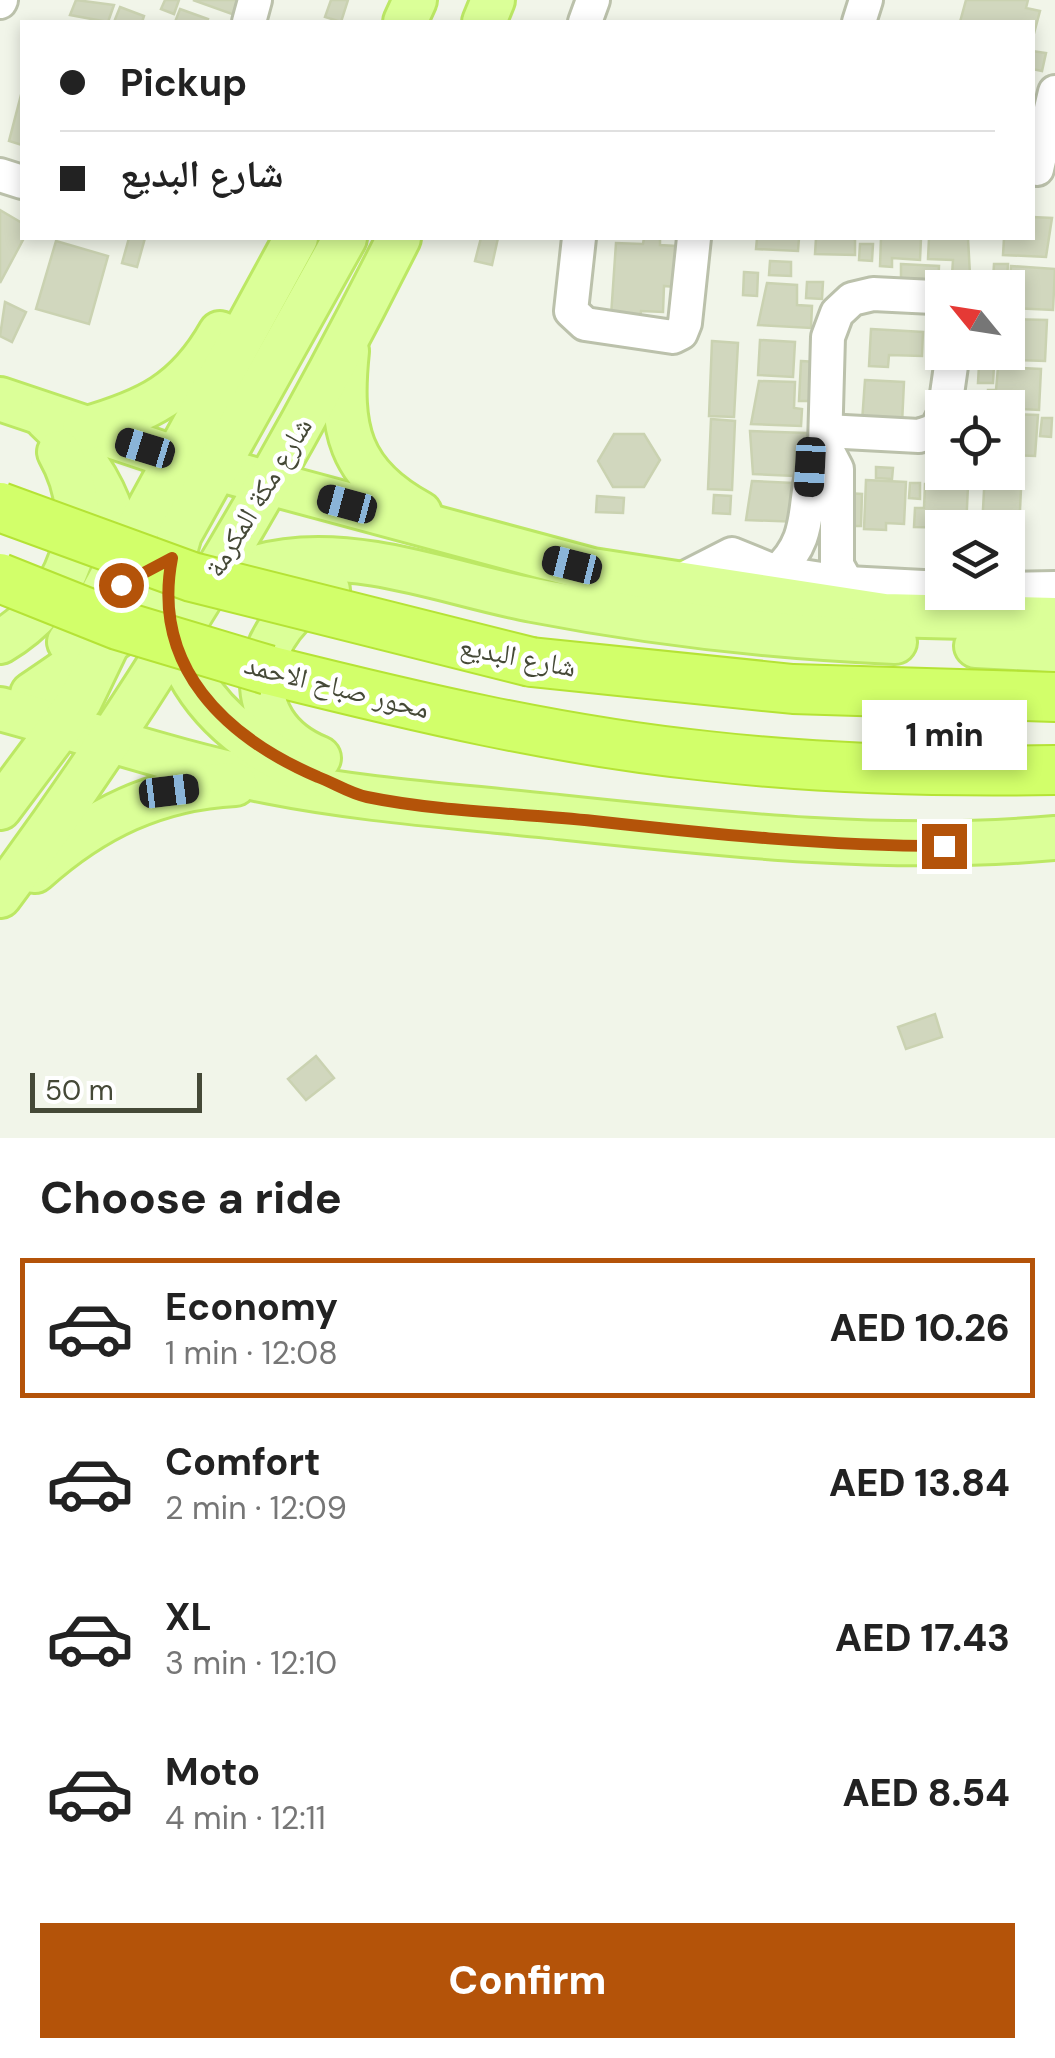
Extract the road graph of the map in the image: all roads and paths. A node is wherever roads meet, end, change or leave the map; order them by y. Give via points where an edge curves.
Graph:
1 (874, 0) edge
2 (891, 0) edge
3 (1055, 92) edge
4 (1042, 170) edge
5 (274, 240) edge
6 (295, 240) edge
7 (343, 240) edge
8 (399, 240) edge
9 (579, 240) edge
10 (694, 240) edge
11 (925, 297) edge
12 (348, 340) junction
13 (0, 400) edge
14 (42, 414) junction
15 (84, 429) junction
16 (925, 434) edge
17 (825, 438) junction
18 (176, 458) junction
19 (217, 469) junction
20 (262, 496) junction
21 (0, 507) edge
22 (484, 542) junction
23 (172, 558) junction
24 (776, 572) junction
25 (422, 576) junction
26 (0, 578) edge
27 (114, 579) junction
28 (658, 582) junction
29 (847, 583) junction
30 (925, 587) edge
31 (1055, 588) edge
32 (204, 589) junction
33 (1025, 589) edge
34 (1055, 619) edge
35 (170, 624) junction
36 (0, 642) edge
37 (108, 645) junction
38 (1055, 650) edge
39 (0, 653) edge
40 (1055, 697) edge
41 (13, 714) edge
42 (63, 726) junction
43 (110, 737) junction
44 (1055, 770) edge
45 (272, 782) junction
46 (364, 797) junction
47 (442, 805) junction
48 (0, 808) edge
49 (1055, 838) edge
50 (0, 896) edge
51 (0, 907) edge

1 - 2 street
3 - 4 street
5 - 15 main road via 210,350 177,389 138,414
6 - 18 main road
7 - 19 main road
8 - 12 main road, شارع مكة المكرمة
9 - 10 street via 571,311 577,318 674,337 685,323
11 - 17 street via 872,294 852,299 837,313 828,338
12 - 20 main road, شارع مكة المكرمة
12 - 22 main road via 346,424 354,455 398,501
13 - 14 main road
13 - 36 main road via 42,430 61,455 78,516 70,562 49,604
14 - 15 main road
14 - 27 main road via 78,448 110,508
15 - 18 main road
16 - 17 street
17 - 24 street via 810,467 801,544
17 - 29 street via 837,469 837,565
18 - 19 main road
18 - 27 main road
19 - 20 main road
19 - 23 main road
20 - 22 main road
20 - 23 main road
20 - 32 main road, شارع مكة المكرمة
21 - 40 highway, شارع البديع, bridge via 192,577 530,662 794,689
22 - 28 main road
23 - 27 main road
23 - 35 main road
24 - 28 street via 732,554 683,578
24 - 29 street
25 - 32 main road via 320,559 250,569
25 - 38 main road via 532,600 732,629
25 - 47 main road via 326,590 296,606 274,631 262,662 263,696 276,727 300,750
26 - 44 highway, محور صباح الاحمد, bridge via 188,648 507,726 810,765
27 - 37 main road
27 - 39 main road via 55,631
27 - 41 main road
28 - 34 main road via 884,616
29 - 30 street
31 - 33 street
32 - 35 main road, شارع مكة المكرمة
35 - 37 main road
35 - 43 main road, شارع مكة المكرمة
35 - 46 main road via 198,690 242,737
37 - 41 main road
37 - 42 main road
41 - 42 main road
42 - 43 main road
42 - 48 main road
43 - 45 main road
43 - 50 main road, شارع مكة المكرمة
45 - 46 main road
45 - 51 main road via 169,791 136,803 74,839
46 - 47 main road
47 - 49 main road via 818,840 975,845

